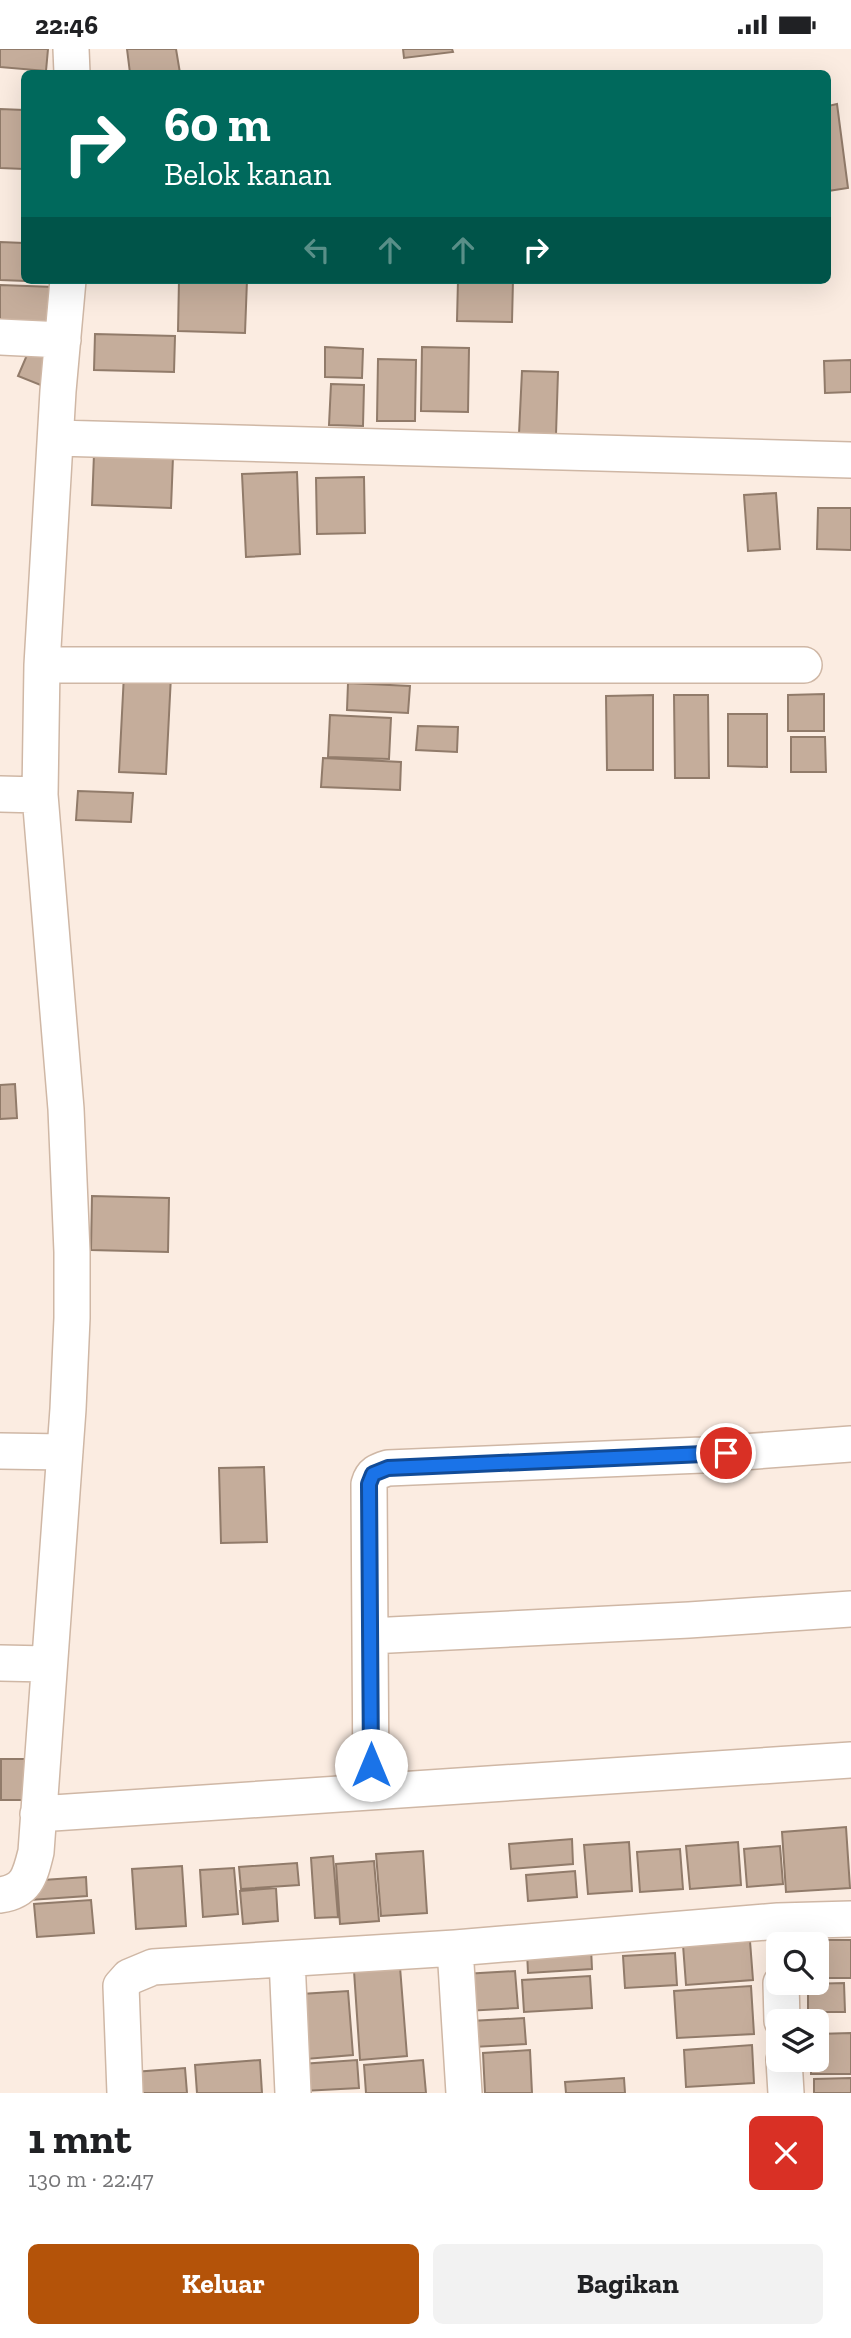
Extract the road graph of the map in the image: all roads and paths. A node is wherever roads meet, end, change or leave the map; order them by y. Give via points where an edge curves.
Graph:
1 (71, 49) edge
2 (72, 70) edge
3 (68, 284) edge
4 (0, 337) edge
5 (62, 340) junction
6 (55, 438) junction
7 (851, 460) edge
8 (42, 665) junction
9 (804, 665) dead end
10 (0, 794) edge
11 (40, 795) junction
12 (851, 1444) edge
13 (0, 1451) edge
14 (65, 1452) junction
15 (851, 1609) edge
16 (370, 1636) junction
17 (0, 1663) edge
18 (48, 1664) junction
19 (851, 1760) edge
20 (371, 1791) junction
21 (38, 1814) junction
22 (0, 1895) edge
23 (851, 1919) edge
24 (783, 1932) edge
25 (766, 1934) edge
26 (455, 1948) junction
27 (287, 1959) junction
28 (785, 2072) edge
29 (125, 2093) edge
30 (293, 2093) edge
31 (464, 2093) edge
32 (786, 2093) edge

1 - 2 street
3 - 5 street
4 - 5 street
5 - 6 street
6 - 7 street
6 - 8 street
8 - 9 street
8 - 11 street
10 - 11 street
11 - 14 street via 69,1162 72,1318
12 - 16 street via 377,1471 369,1484
13 - 14 street
14 - 18 street
15 - 16 street
16 - 20 street
17 - 18 street
18 - 21 street
19 - 20 street
20 - 21 street
21 - 22 street via 30,1876 17,1891
23 - 24 street
25 - 26 street
26 - 27 street
26 - 31 street
27 - 29 street via 169,1965 129,1977 120,1993
27 - 30 street
28 - 32 street

